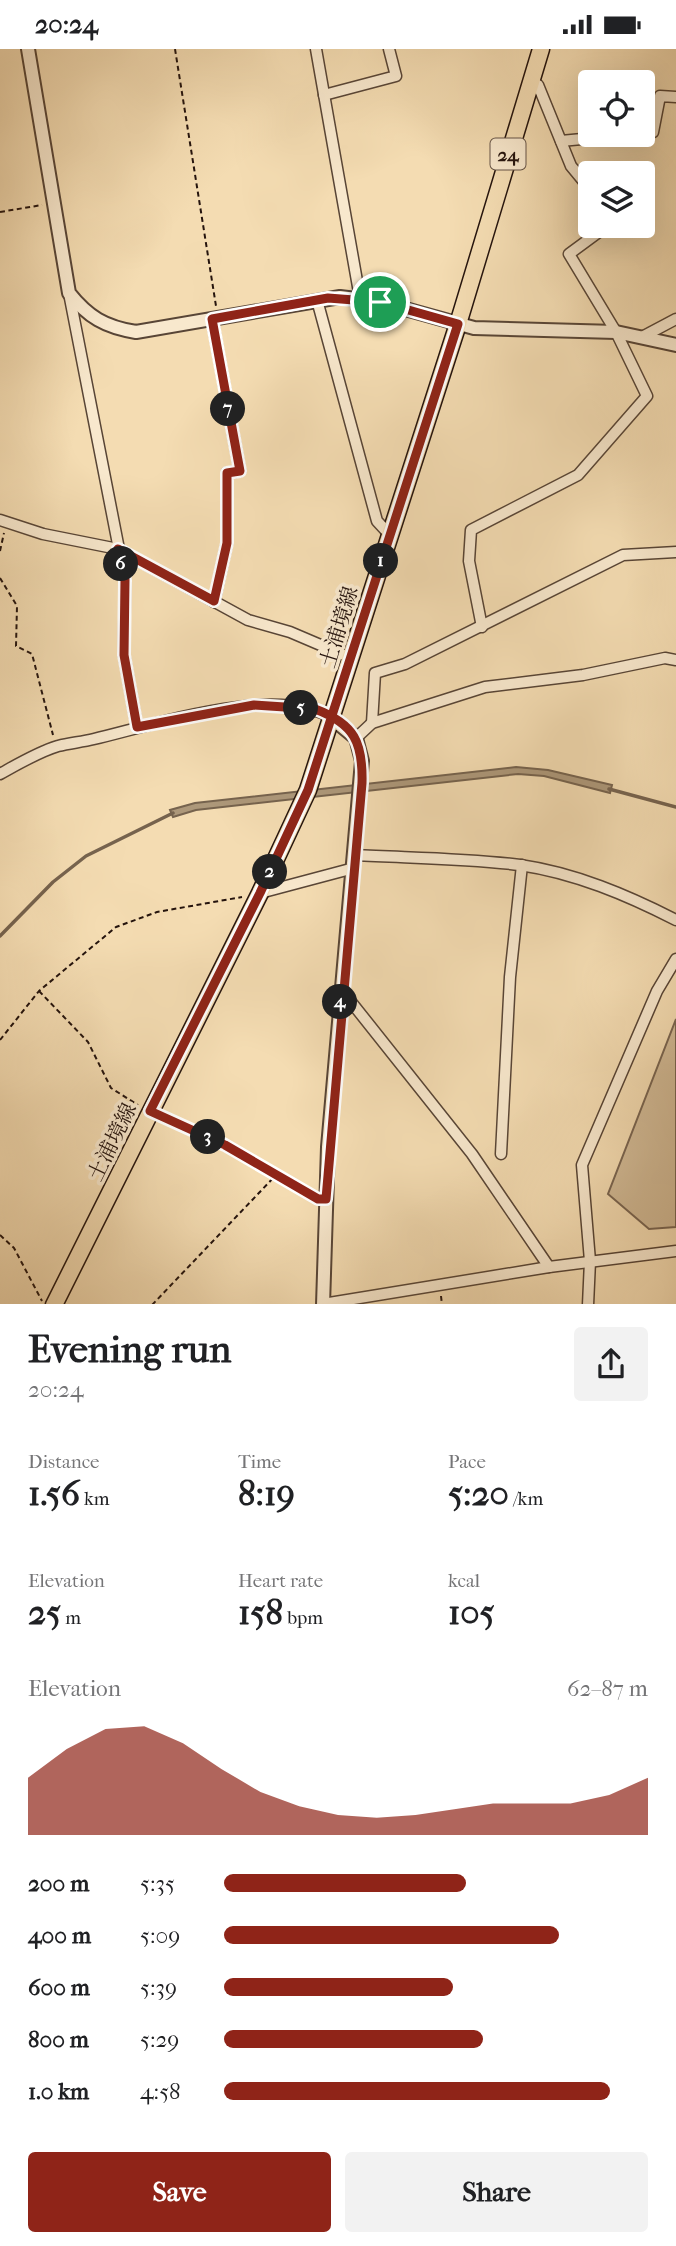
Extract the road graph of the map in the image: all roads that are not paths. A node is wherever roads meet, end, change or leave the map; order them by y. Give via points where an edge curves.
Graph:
1 (29, 49) edge
2 (316, 49) edge
3 (389, 49) edge
4 (541, 49) edge
5 (530, 82) junction
6 (324, 95) junction
7 (676, 97) edge
8 (655, 122) edge
9 (578, 139) edge
10 (561, 141) junction
11 (578, 174) edge
12 (591, 238) edge
13 (69, 293) junction
14 (360, 299) junction
15 (317, 300) junction
16 (215, 318) junction
17 (676, 319) edge
18 (458, 324) junction
19 (616, 332) junction
20 (642, 337) junction
21 (676, 345) edge
22 (3, 521) edge
23 (389, 534) junction
24 (118, 549) junction
25 (676, 552) edge
26 (214, 601) junction
27 (482, 627) junction
28 (351, 657) junction
29 (676, 660) edge
30 (333, 719) junction
31 (372, 723) junction
32 (137, 727) junction
33 (356, 738) junction
34 (0, 774) edge
35 (355, 855) junction
36 (522, 865) junction
37 (354, 868) junction
38 (260, 893) junction
39 (676, 920) edge
40 (676, 959) edge
41 (341, 998) junction
42 (501, 1154) dead end
43 (676, 1251) edge
44 (590, 1261) junction
45 (549, 1267) junction
46 (54, 1304) edge
47 (323, 1304) edge
48 (588, 1304) edge

1 - 13 street
2 - 6 street
3 - 6 street via 396,76
4 - 5 main road, 土浦境線 / 24
5 - 10 street via 538,85
5 - 18 main road, 土浦境線 / 24
6 - 14 street
7 - 8 street via 660,96
9 - 10 street
10 - 11 street
12 - 19 street via 569,254
13 - 16 street via 93,319 116,329 136,332
13 - 24 street
14 - 15 street
14 - 18 street
15 - 16 street
15 - 23 street via 377,521
16 - 26 street via 240,471 227,473 227,543
17 - 20 street
18 - 19 street via 500,330
18 - 23 main road, 土浦境線 / 24
19 - 20 street
19 - 27 street via 646,389 645,402 578,475 471,530 469,561
20 - 21 street
22 - 24 street
23 - 28 main road, 土浦境線 / 24
24 - 26 street
24 - 32 street via 125,580 124,655
25 - 27 street via 623,555
26 - 28 street via 248,620
27 - 31 street via 405,664 375,673
28 - 30 main road, 土浦境線 / 24
29 - 31 street via 665,658 583,675 485,687
30 - 32 street via 315,709 254,705
30 - 33 street
30 - 38 main road, 土浦境線 / 24 via 304,798
31 - 33 street
32 - 34 street via 56,746
33 - 35 street via 362,761
35 - 36 street
35 - 37 street
36 - 39 street via 631,896
36 - 42 street via 510,977
37 - 38 street
37 - 41 street
38 - 46 main road, 土浦境線 / 24
40 - 44 street via 657,992 582,1165
41 - 45 street via 348,998 472,1154
41 - 47 street
43 - 44 street
44 - 45 street
44 - 48 street
45 - 47 street

